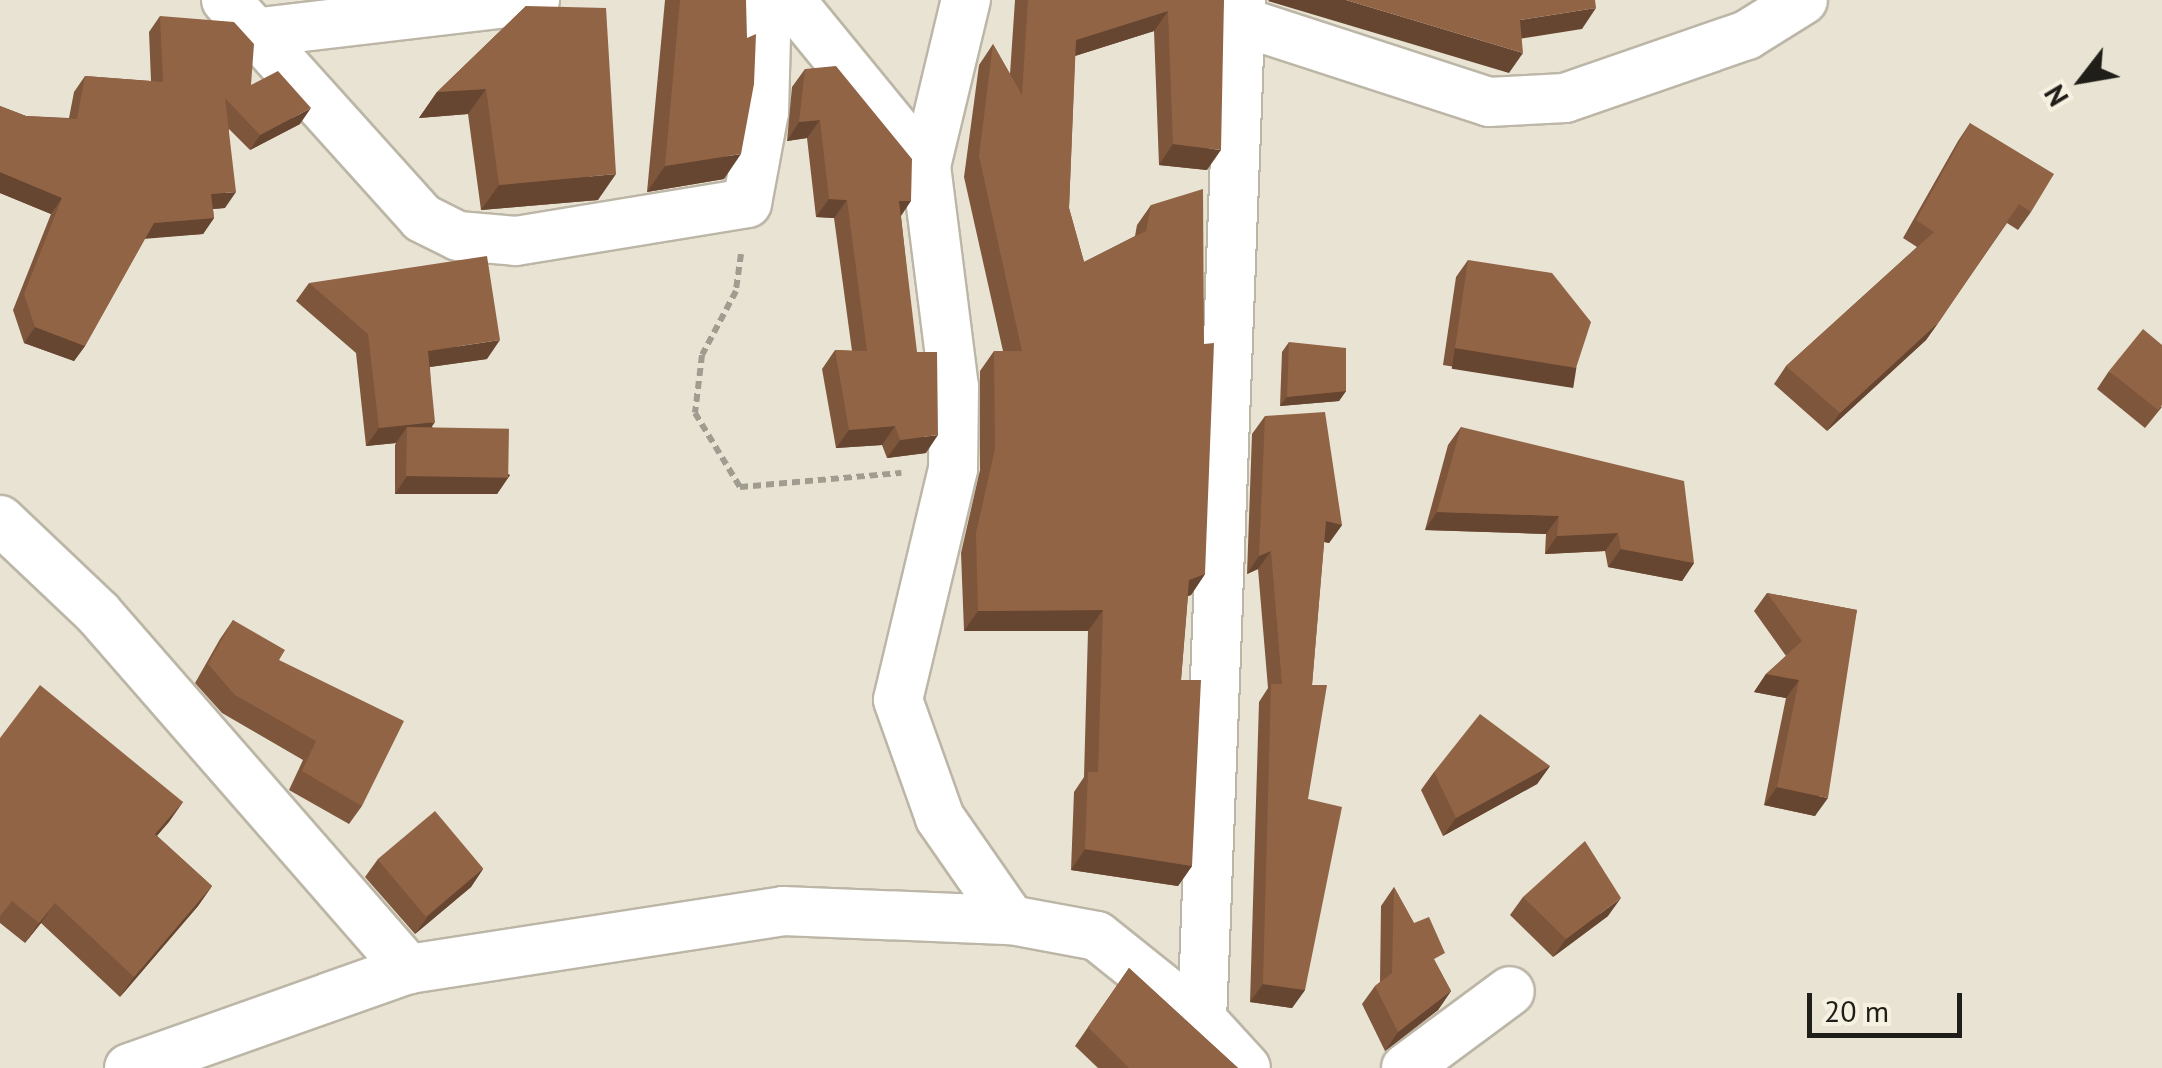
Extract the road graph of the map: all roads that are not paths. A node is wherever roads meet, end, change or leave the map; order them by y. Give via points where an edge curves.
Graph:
1 (535, 0) edge
2 (767, 0) edge
3 (790, 0) edge
4 (966, 0) edge
5 (1803, 0) edge
6 (1241, 10) edge
7 (239, 16) edge
8 (926, 166) junction
9 (0, 520) edge
10 (1011, 920) junction
11 (410, 969) junction
12 (1510, 991) dead end
13 (1202, 1020) junction
14 (129, 1068) edge
15 (1246, 1068) edge
16 (1406, 1068) edge

1 - 7 street
2 - 7 street via 764,112 747,203 516,241 458,236 422,218
3 - 8 street
4 - 8 street
5 - 6 street via 1747,35 1565,98 1489,102
6 - 13 street
8 - 10 street via 954,387 953,469 898,700 940,818
9 - 11 street via 98,613
10 - 11 street via 783,911
10 - 13 street via 1097,936
11 - 14 street
12 - 16 street
13 - 15 street

